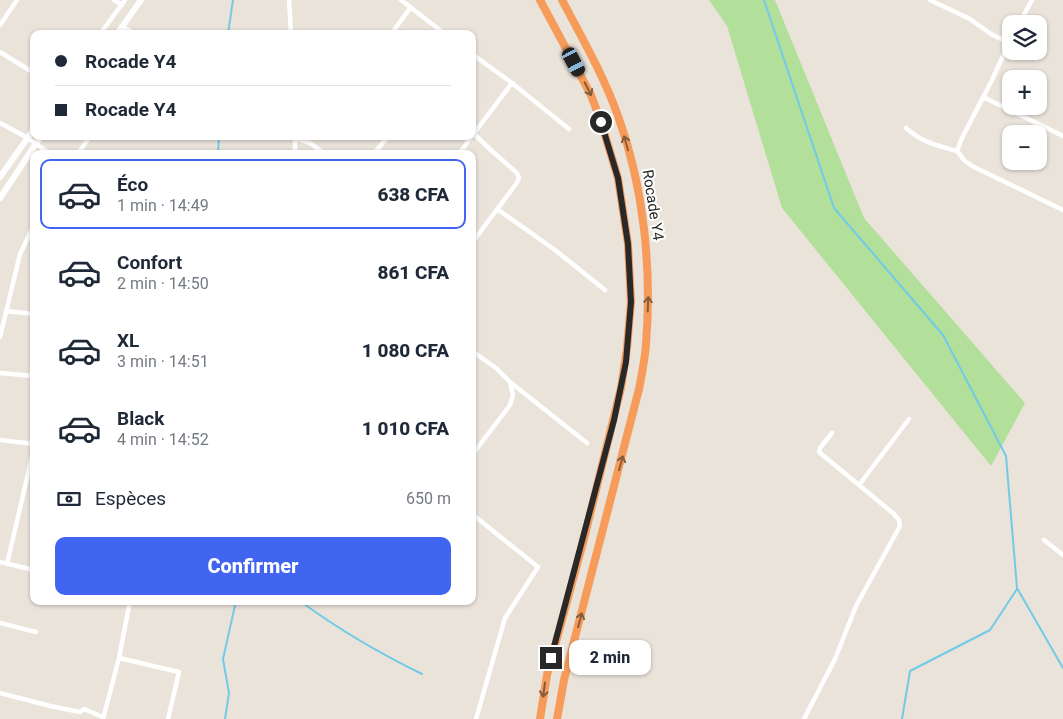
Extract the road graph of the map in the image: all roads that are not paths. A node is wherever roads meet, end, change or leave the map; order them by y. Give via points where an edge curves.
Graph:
1 (17, 0) edge
2 (114, 0) edge
3 (125, 0) edge
4 (141, 0) edge
5 (289, 0) edge
6 (401, 0) edge
7 (540, 0) edge
8 (562, 0) edge
9 (930, 0) edge
10 (1032, 0) edge
11 (122, 5) junction
12 (411, 8) junction
13 (1024, 15) edge
14 (0, 25) edge
15 (123, 27) junction
16 (103, 30) edge
17 (120, 30) edge
18 (128, 30) edge
19 (292, 30) edge
20 (395, 30) edge
21 (440, 30) edge
22 (1002, 38) edge
23 (0, 52) edge
24 (476, 57) edge
25 (1002, 58) edge
26 (30, 71) edge
27 (512, 83) junction
28 (983, 97) junction
29 (0, 123) edge
30 (906, 128) dead end
31 (476, 130) edge
32 (569, 130) dead end
33 (30, 135) edge
34 (1063, 136) edge
35 (476, 137) edge
36 (28, 138) junction
37 (31, 140) edge
38 (38, 140) edge
39 (302, 140) edge
40 (385, 140) edge
41 (36, 143) junction
42 (31, 150) edge
43 (45, 150) edge
44 (320, 150) edge
45 (377, 150) edge
46 (30, 152) edge
47 (957, 152) junction
48 (0, 177) edge
49 (0, 198) edge
50 (497, 209) junction
51 (1063, 209) edge
52 (30, 233) edge
53 (476, 237) edge
54 (606, 290) dead end
55 (6, 311) junction
56 (30, 314) edge
57 (0, 337) edge
58 (476, 354) edge
59 (0, 373) edge
60 (30, 376) edge
61 (510, 382) junction
62 (909, 419) dead end
63 (832, 434) dead end
64 (0, 440) edge
65 (587, 443) dead end
66 (30, 444) edge
67 (476, 450) edge
68 (30, 465) edge
69 (858, 485) junction
70 (476, 517) edge
71 (1044, 540) dead end
72 (1063, 555) edge
73 (0, 562) edge
74 (7, 564) junction
75 (30, 569) edge
76 (129, 605) edge
77 (0, 623) edge
78 (36, 632) dead end
79 (119, 658) junction
80 (0, 693) edge
81 (103, 718) edge
82 (168, 719) edge
83 (476, 719) edge
84 (540, 719) edge
85 (557, 719) edge
86 (804, 719) edge

1 - 14 street
2 - 11 street
3 - 11 street
4 - 15 street
5 - 19 street
6 - 12 street
7 -> 84 highway, Rocade Y4 via 591,95 618,178 628,244 631,302 622,388 547,675
85 -> 8 highway, Rocade Y4 via 564,680 639,389 646,346 648,298 636,176 604,81
9 - 22 street
10 - 13 street
11 - 16 street
12 - 20 street
12 - 21 street
15 - 17 street
15 - 18 street
23 - 26 street
24 - 27 street
25 - 28 street
27 - 31 street
27 - 32 street
28 - 34 street
28 - 47 street
29 - 36 street
30 - 47 street via 932,145
33 - 36 street
35 - 50 street via 517,173 516,184
36 - 48 street
37 - 41 street
38 - 41 street
39 - 44 street
40 - 45 street
41 - 42 street
41 - 43 street
46 - 49 street
47 - 51 street via 974,167
50 - 53 street
50 - 54 street
52 - 55 street via 20,254
55 - 56 street
55 - 57 street
58 - 61 street
59 - 60 street
61 - 65 street
61 - 67 street via 510,405
62 - 69 street
63 - 69 street via 819,452
64 - 66 street
68 - 74 street
69 - 86 street via 894,514 900,526 856,606 835,659
70 - 83 street via 538,567 505,618
71 - 72 street
73 - 74 street
74 - 75 street
76 - 79 street
77 - 78 street
79 - 81 street
79 - 82 street via 179,672
80 - 81 street via 50,706 84,710

